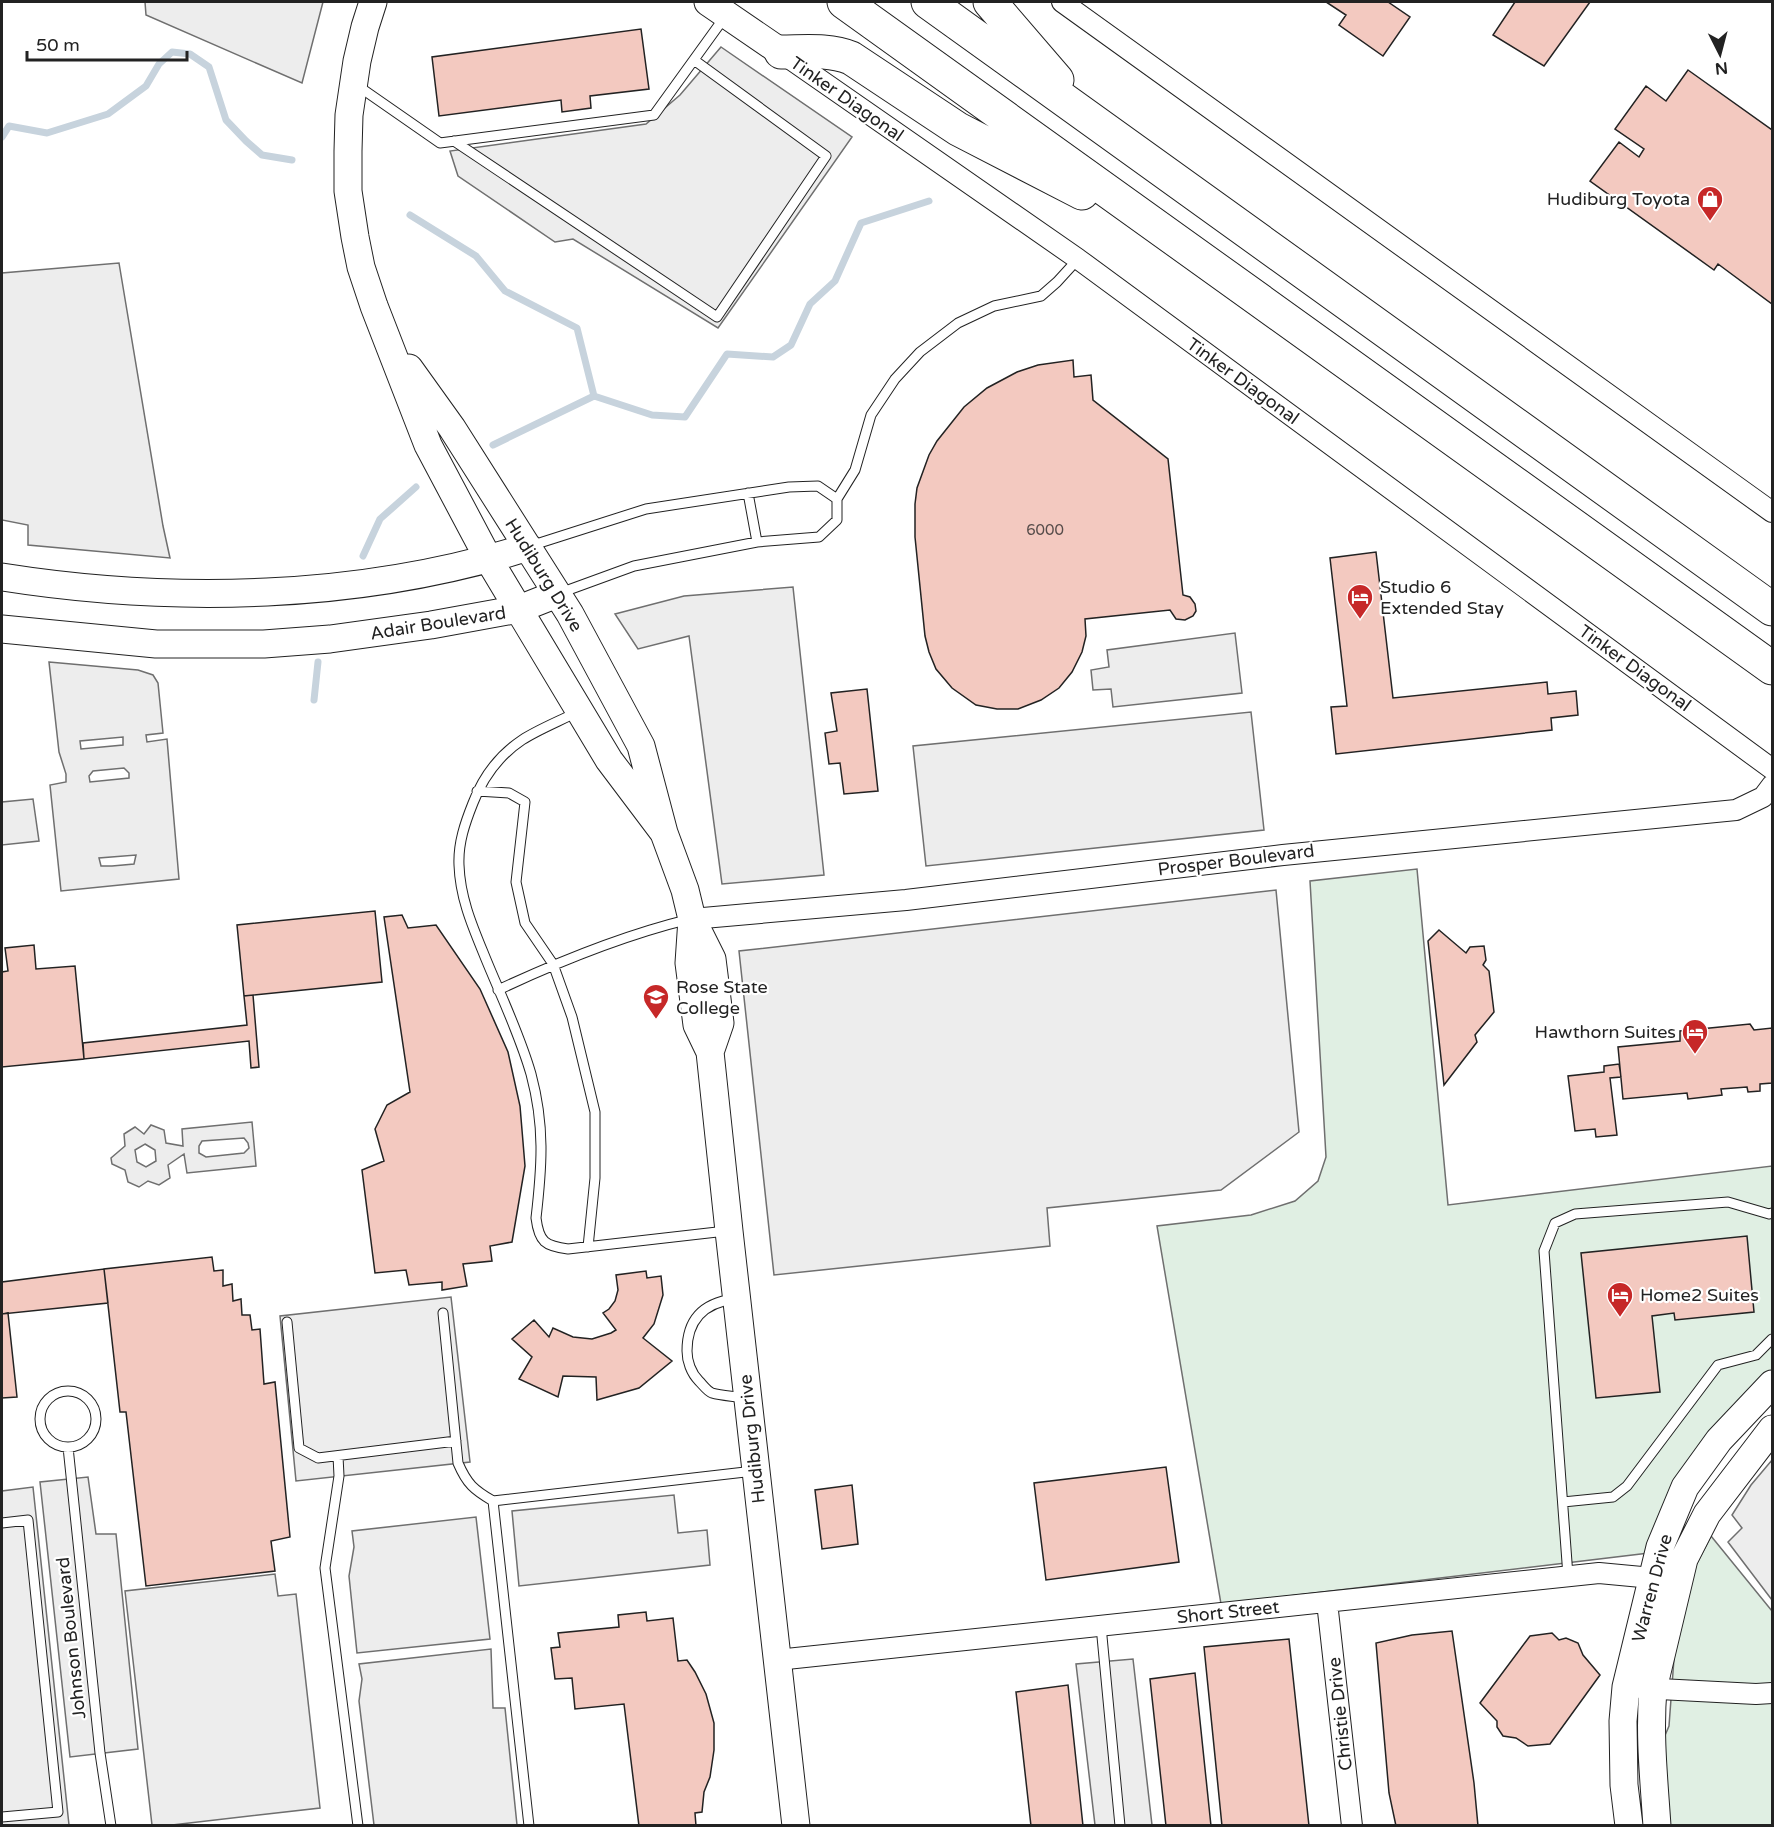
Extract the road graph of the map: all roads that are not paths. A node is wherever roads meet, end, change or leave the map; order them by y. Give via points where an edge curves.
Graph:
1 (373, 2) edge
2 (844, 2) edge
3 (928, 2) edge
4 (990, 2) edge
5 (1062, 2) edge
6 (717, 8) edge
7 (781, 52) junction
8 (694, 60) junction
9 (353, 83) junction
10 (1092, 121) junction
11 (454, 141) junction
12 (1182, 245) junction
13 (1078, 259) junction
14 (386, 336) junction
15 (748, 493) junction
16 (837, 499) junction
17 (1773, 512) edge
18 (757, 542) junction
19 (528, 547) junction
20 (489, 560) junction
21 (2, 577) edge
22 (558, 594) junction
23 (519, 609) junction
24 (1773, 609) edge
25 (2, 629) edge
26 (1773, 668) edge
27 (581, 710) junction
28 (1773, 768) edge
29 (1773, 785) edge
30 (477, 791) junction
31 (664, 832) junction
32 (692, 919) junction
33 (553, 964) junction
34 (498, 990) junction
35 (1773, 1213) edge
36 (729, 1231) junction
37 (588, 1247) junction
38 (736, 1299) junction
39 (443, 1313) dead end
40 (287, 1322) dead end
41 (1773, 1339) edge
42 (1765, 1347) junction
43 (1773, 1356) edge
44 (1773, 1384) edge
45 (748, 1399) junction
46 (1773, 1429) edge
47 (456, 1441) junction
48 (68, 1447) junction
49 (338, 1456) junction
50 (756, 1471) junction
51 (493, 1501) junction
52 (1563, 1502) junction
53 (2, 1523) edge
54 (1568, 1576) junction
55 (1665, 1579) junction
56 (1327, 1602) junction
57 (1101, 1626) junction
58 (777, 1659) junction
59 (1626, 1687) junction
60 (1653, 1689) junction
61 (1773, 1693) edge
62 (2, 1817) edge
63 (111, 1826) edge
64 (358, 1826) edge
65 (529, 1826) edge
66 (796, 1826) edge
67 (1120, 1826) edge
68 (1352, 1826) edge
69 (1629, 1826) edge
70 (1658, 1826) edge

1 - 9 street, Hudiburg Drive
2 - 12 highway
3 - 10 highway
4 - 10 highway
5 - 17 street
6 - 7 street, Tinker Diagonal
6 - 8 lane
7 - 12 highway via 842,54 958,129
7 - 13 street, Tinker Diagonal
8 - 11 lane via 654,115
8 - 11 lane via 826,156 717,317
9 - 11 lane via 440,143
9 - 14 street, Hudiburg Drive via 348,191 361,267
10 - 24 highway
12 - 26 highway
13 - 16 lane, Adair Boulevard via 1041,296 994,306 967,318 920,352 871,415 855,470
13 - 28 street, Tinker Diagonal
14 - 19 street, Hudiburg Drive via 452,428
14 - 20 street, Hudiburg Drive via 429,445
15 - 16 lane via 818,486
15 - 18 lane
15 - 19 lane via 646,509
16 - 18 lane, Adair Boulevard via 837,520 819,537
18 - 22 lane, Adair Boulevard via 634,566
19 - 20 street
19 - 22 street, Hudiburg Drive
20 - 21 street via 380,581 243,592 131,590
20 - 23 street, Hudiburg Drive
22 - 23 street, Adair Boulevard
22 - 31 street, Hudiburg Drive via 641,746
23 - 25 street, Adair Boulevard via 380,633 231,645 156,644
23 - 27 street, Hudiburg Drive
27 - 30 lane via 522,740 504,754
27 - 31 street, Hudiburg Drive via 609,760
29 - 32 street, Prosper Boulevard via 1763,797 1736,810 1283,855 906,900
30 - 33 lane via 509,793 525,802 516,882 525,923
30 - 34 lane via 461,839 462,893
31 - 32 street, Hudiburg Drive
32 - 33 lane
32 - 36 street, Hudiburg Drive via 712,959 720,1023 710,1052
33 - 34 lane
33 - 37 lane via 572,1017 595,1112 595,1178
34 - 37 lane via 527,1064 538,1107 542,1138 537,1230 543,1242 554,1248
35 - 52 lane via 1728,1202 1575,1215 1555,1223 1544,1251
36 - 37 lane
36 - 38 street, Hudiburg Drive
38 - 45 street, Hudiburg Drive
38 - 45 lane via 711,1305 693,1322 687,1336 687,1357 694,1376 710,1392
39 - 47 lane
40 - 49 lane via 299,1448 318,1458
41 - 42 lane
42 - 43 lane
42 - 52 lane via 1756,1355 1718,1365 1627,1486 1613,1497
44 - 55 street, Warren Drive via 1719,1440 1685,1487 1660,1547
45 - 50 street, Hudiburg Drive
46 - 55 street, Warren Drive via 1707,1514 1684,1559
47 - 49 lane
47 - 51 lane via 464,1478
48 - 48 lane via 50,1441 40,1425 48,1398 66,1390 83,1395 96,1417 85,1441
48 - 63 lane, Johnson Boulevard
49 - 64 lane via 339,1476 325,1568
50 - 51 lane
50 - 58 street, Hudiburg Drive
51 - 65 lane
52 - 54 lane
53 - 62 lane via 28,1520 58,1812
54 - 55 street, Short Street via 1599,1573
54 - 56 street, Short Street
55 - 59 street, Warren Drive
55 - 60 street, Warren Drive
56 - 57 street, Short Street
56 - 68 street, Christie Drive
57 - 58 street, Short Street
57 - 67 lane
58 - 66 street, Hudiburg Drive
59 - 60 street
59 - 69 street, Warren Drive via 1624,1785
60 - 61 street
60 - 70 street, Warren Drive via 1652,1764

